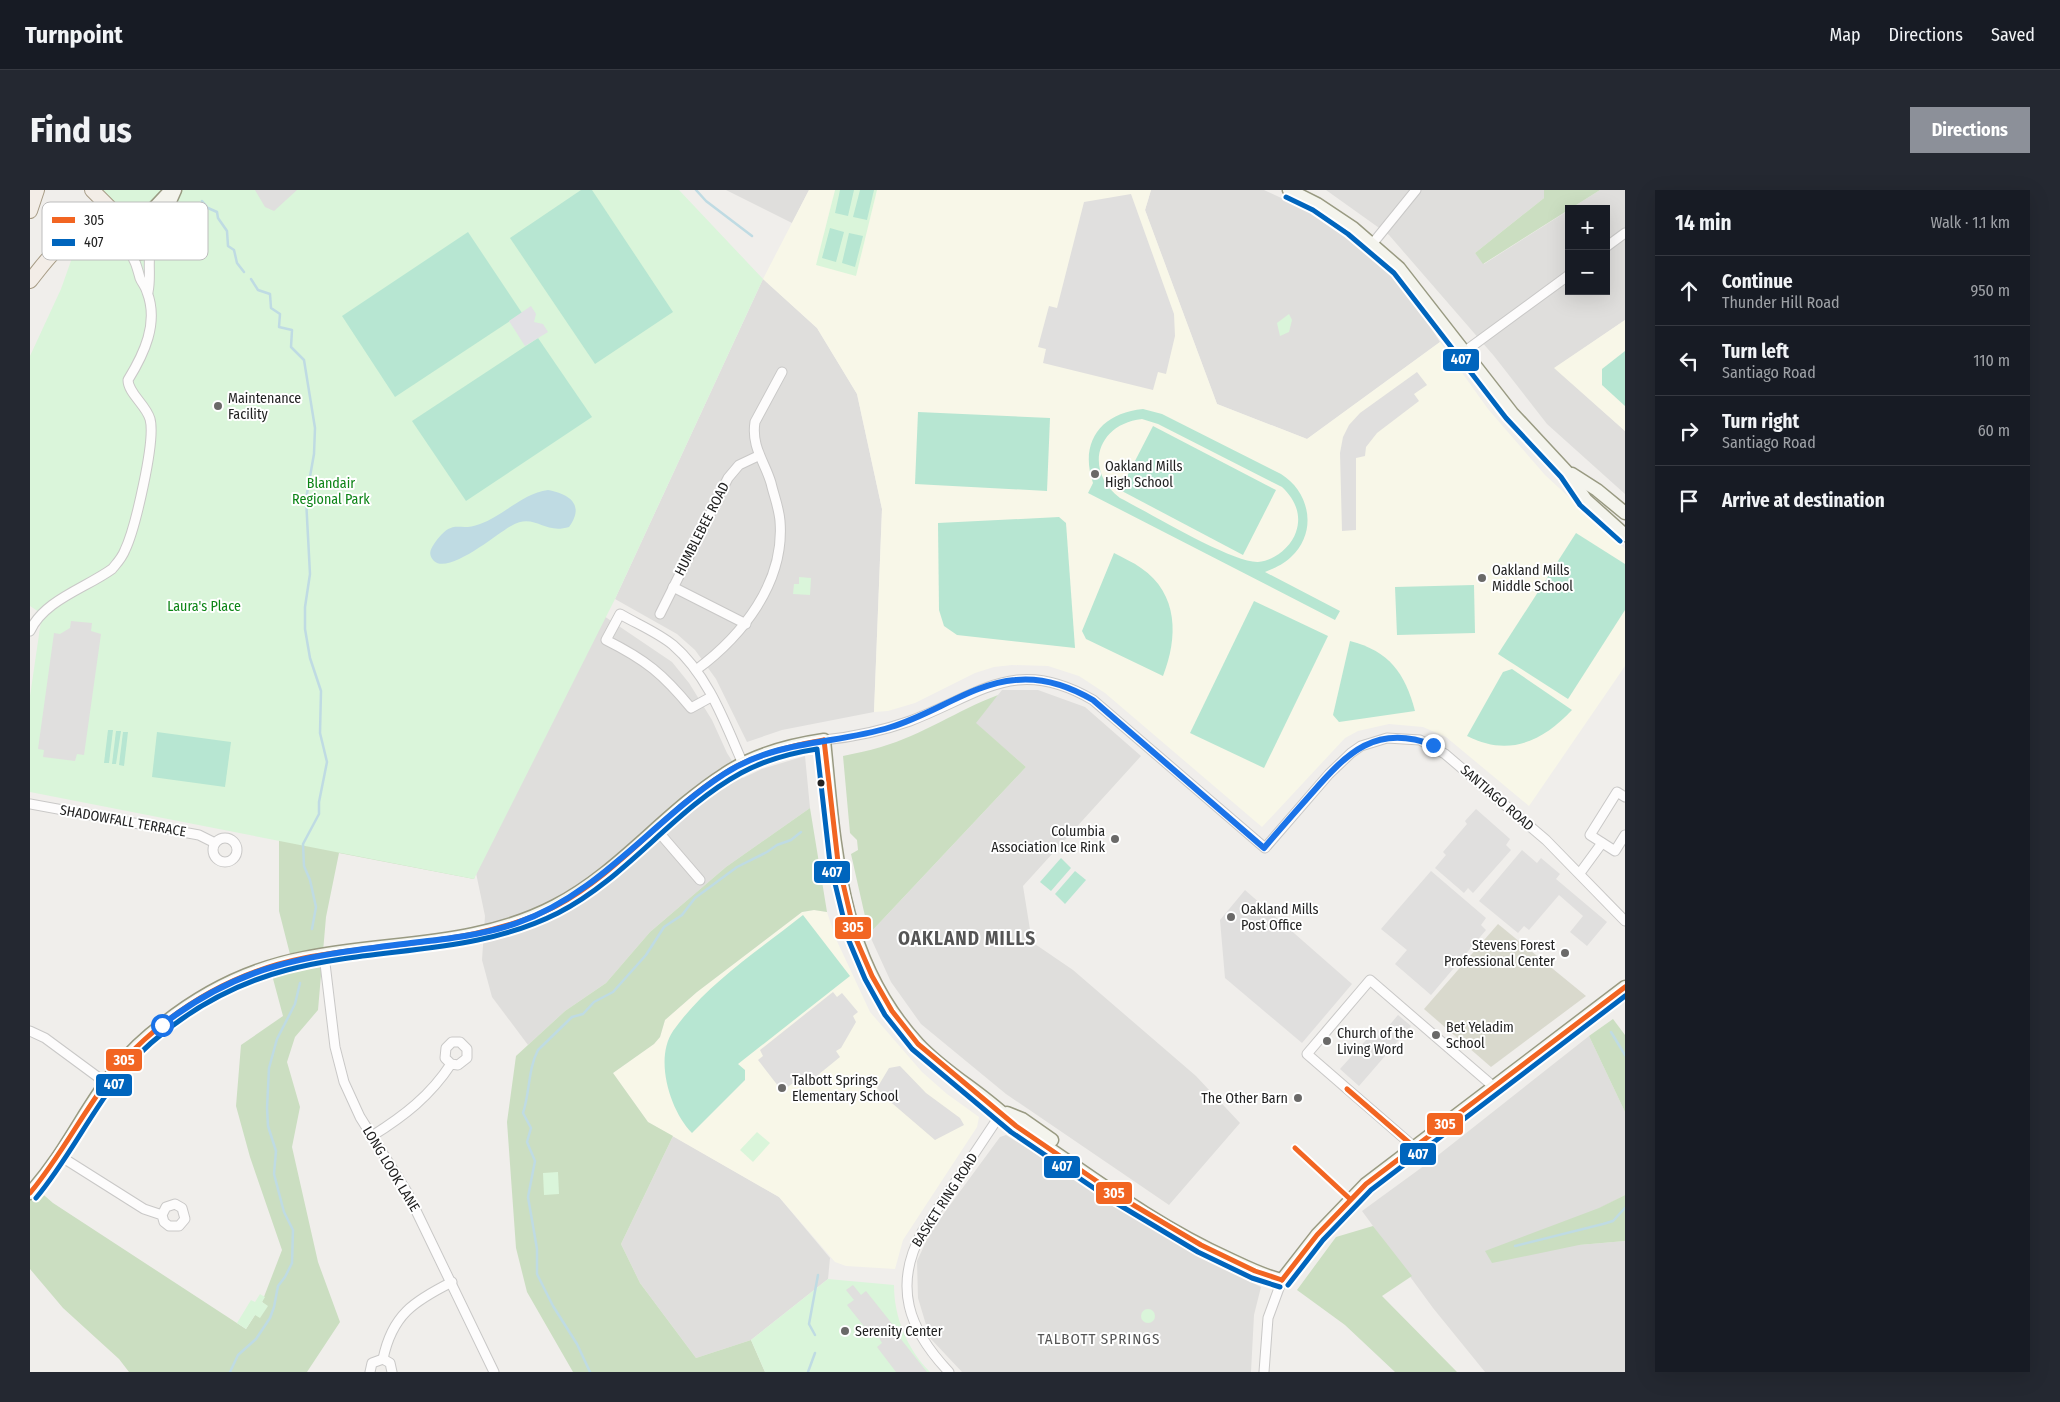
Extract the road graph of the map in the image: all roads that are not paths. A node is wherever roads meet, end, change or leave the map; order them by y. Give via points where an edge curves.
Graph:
1 (37, 190) edge
2 (92, 190) edge
3 (171, 190) edge
4 (175, 190) edge
5 (1289, 190) edge
6 (1416, 190) edge
7 (104, 202) edge
8 (160, 202) edge
9 (170, 202) edge
10 (30, 211) edge
11 (1625, 233) edge
12 (1373, 243) junction
13 (1610, 244) edge
14 (49, 260) edge
15 (135, 260) edge
16 (150, 260) edge
17 (1565, 278) edge
18 (30, 281) edge
19 (148, 292) junction
20 (1464, 352) junction
21 (782, 372) dead end
22 (758, 456) junction
23 (1568, 472) junction
24 (1625, 512) edge
25 (1625, 535) edge
26 (673, 588) junction
27 (660, 614) dead end
28 (746, 624) junction
29 (30, 631) edge
30 (696, 670) junction
31 (711, 697) junction
32 (824, 740) junction
33 (743, 764) junction
34 (1625, 797) edge
35 (30, 804) edge
36 (656, 829) junction
37 (1625, 835) edge
38 (215, 843) dead end
39 (1602, 843) junction
40 (1580, 873) junction
41 (700, 880) dead end
42 (1625, 921) edge
43 (324, 954) junction
44 (1625, 987) edge
45 (30, 1030) edge
46 (451, 1064) dead end
47 (106, 1083) junction
48 (1494, 1087) junction
49 (1002, 1112) junction
50 (372, 1136) junction
51 (1413, 1146) junction
52 (60, 1156) junction
53 (30, 1193) edge
54 (162, 1215) dead end
55 (1282, 1280) junction
56 (452, 1282) junction
57 (383, 1359) junction
58 (370, 1372) edge
59 (392, 1372) edge
60 (494, 1372) edge
61 (948, 1372) edge
62 (1264, 1372) edge

1 - 10 main road
2 - 7 main road
3 - 8 street
4 - 9 street
5 - 12 street via 1336,216
6 - 12 street
11 - 13 street
12 - 20 street via 1418,290
14 - 18 main road
15 - 19 street
16 - 19 street
17 - 20 street
19 - 29 street via 150,330 145,350 128,385 150,419 152,447 126,550 112,569 52,606 36,620
20 - 23 street via 1512,413
21 - 22 street via 755,422
22 - 26 street, HUMBLEBEE ROAD via 739,465 728,478
22 - 28 street via 770,479 780,533 770,578
23 - 24 street
23 - 25 street via 1586,500
26 - 27 street, HUMBLEBEE ROAD
26 - 28 street
28 - 30 street via 728,644
30 - 31 street
30 - 31 street via 672,645 620,614 606,640 649,664 691,708
31 - 33 street
32 - 33 street via 779,750
32 - 40 street, SANTIAGO ROAD via 890,728 1000,681 1028,679 1061,684 1100,706 1264,848 1350,753 1374,741 1420,740 1445,754
32 - 49 street via 841,886 864,963 897,1019 919,1045 957,1080
33 - 36 street via 712,782
34 - 39 street via 1617,792 1590,835
35 - 38 street, SHADOWFALL TERRACE via 199,834
36 - 41 street
36 - 43 street via 578,893 519,923 473,935
37 - 39 street via 1615,851
39 - 40 street
40 - 42 street, SANTIAGO ROAD
43 - 47 street via 259,970 199,999 146,1038
43 - 50 street, LONG LOOK LANE via 340,1068 350,1096
44 - 48 street
45 - 47 street
46 - 50 street via 422,1100
47 - 52 street
48 - 51 street
48 - 51 street via 1370,980 1307,1054
49 - 55 street via 1022,1119 1177,1224 1270,1270
49 - 61 street, BASKET RING ROAD via 922,1232 909,1264 907,1298 910,1313 927,1348
50 - 56 street, LONG LOOK LANE via 407,1192
51 - 55 street via 1350,1199
52 - 53 street
52 - 54 street via 144,1209
55 - 62 street via 1268,1318
56 - 57 street via 423,1296 404,1312 389,1336
56 - 60 street, LONG LOOK LANE
57 - 58 street via 372,1363
57 - 59 street via 390,1364

